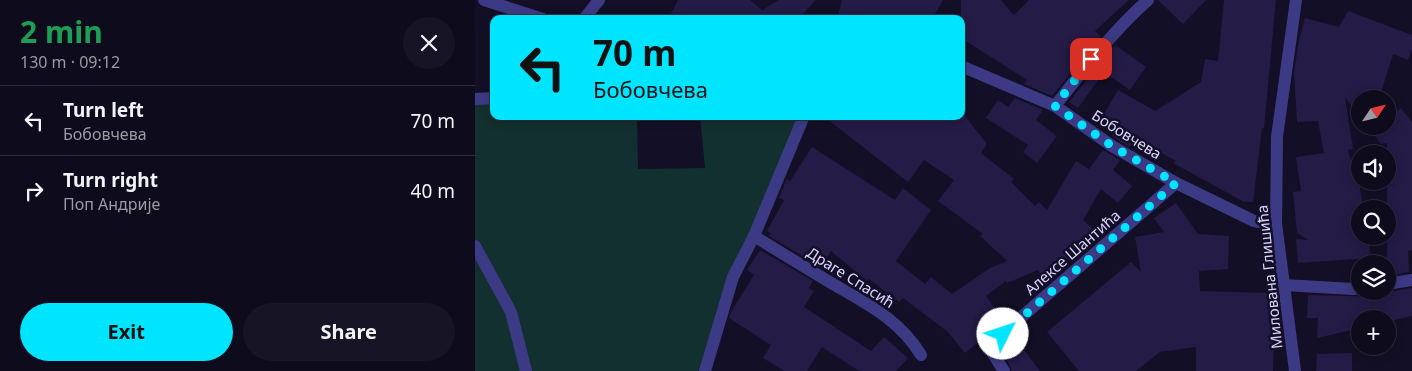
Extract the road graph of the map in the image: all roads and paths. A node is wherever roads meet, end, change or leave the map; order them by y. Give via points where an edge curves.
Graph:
1 (484, 0) edge
2 (599, 0) edge
3 (1148, 0) edge
4 (1296, 0) edge
5 (531, 15) edge
6 (587, 15) edge
7 (965, 68) edge
8 (490, 98) edge
9 (475, 99) edge
10 (1055, 106) junction
11 (802, 120) edge
12 (1176, 183) junction
13 (1277, 223) junction
14 (754, 236) junction
15 (475, 246) edge
16 (1412, 280) edge
17 (1396, 283) edge
18 (1284, 285) junction
19 (1351, 289) edge
20 (921, 355) dead end
21 (525, 371) edge
22 (705, 371) edge
23 (1004, 371) edge
24 (1295, 371) edge

1 - 5 street
2 - 6 street
3 - 10 street via 1103,44
4 - 13 street, Милована Глишића via 1277,137
7 - 10 street, Бобовчева
8 - 9 street
10 - 12 street, Бобовчева via 1112,146
11 - 14 street
12 - 13 street, Бобовчева via 1254,221
12 - 23 street, Алексе Шантића via 988,346
13 - 18 street, Милована Глишића
14 - 20 street, Драге Спасић via 880,312 902,329
14 - 22 street via 733,277
15 - 21 street via 511,312
16 - 17 street
18 - 19 street
18 - 24 street, Милована Глишића

